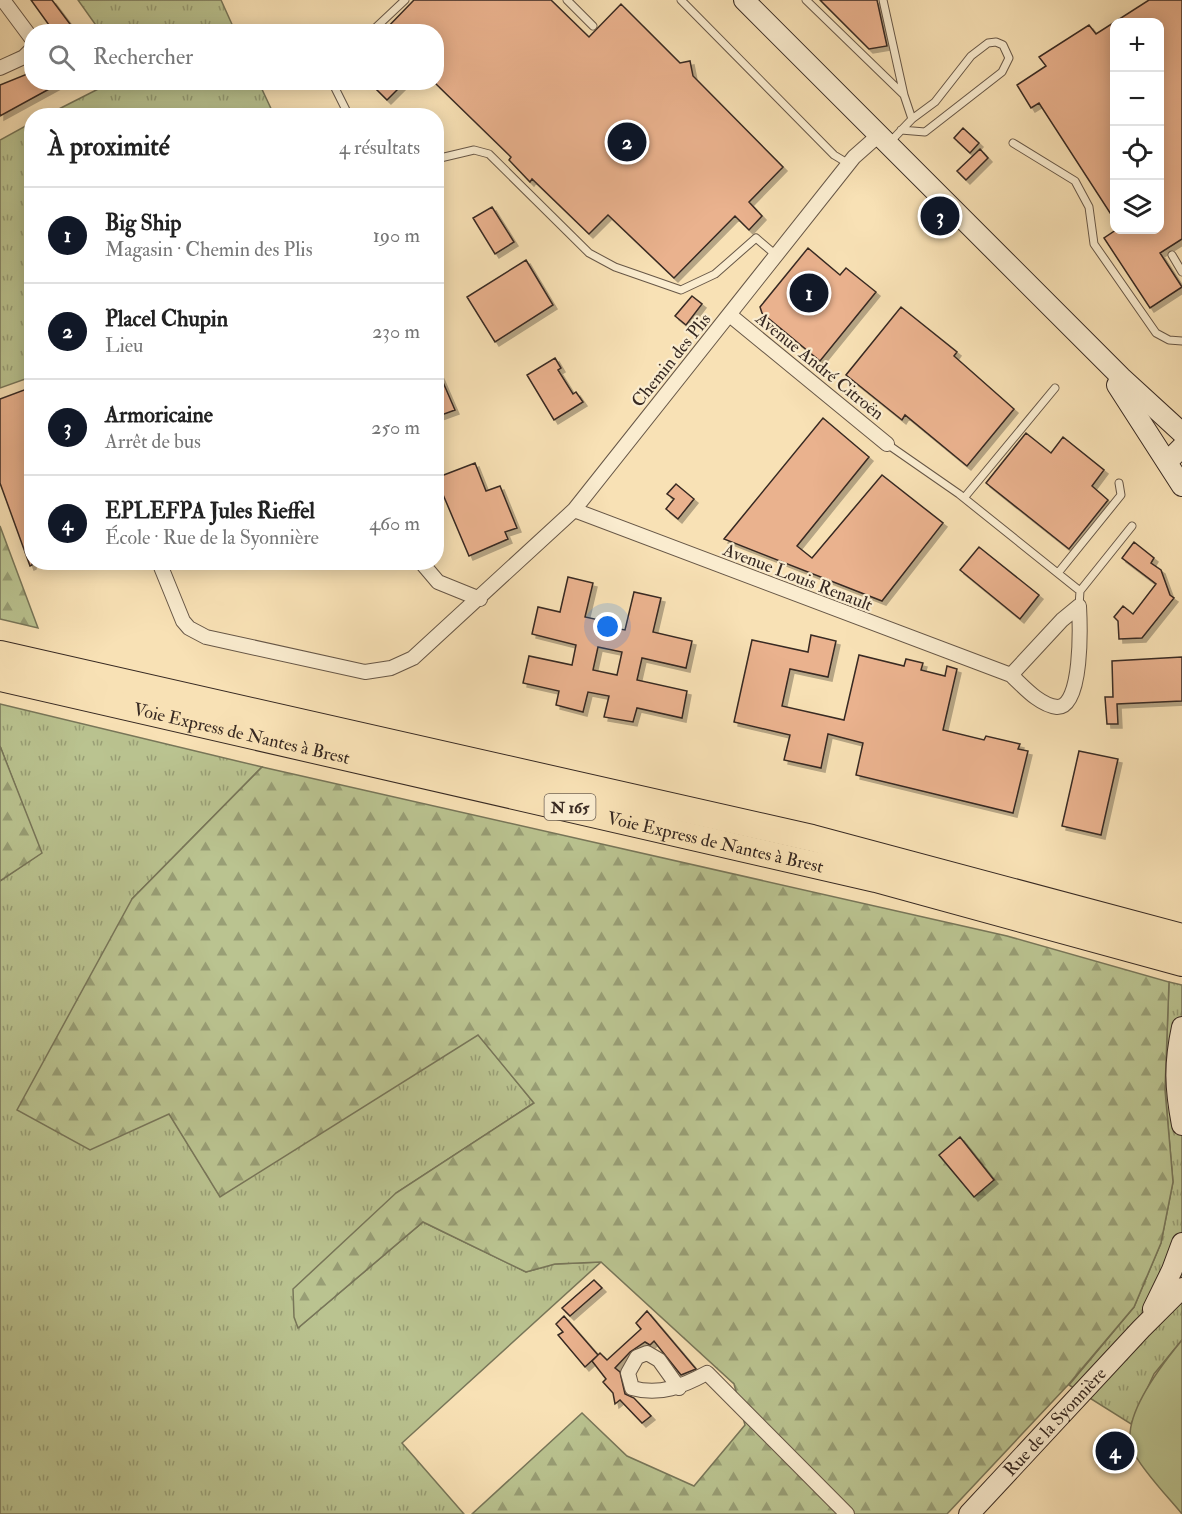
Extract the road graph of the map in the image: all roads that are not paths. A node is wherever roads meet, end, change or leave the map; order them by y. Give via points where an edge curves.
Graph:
1 (3, 0) edge
2 (405, 0) edge
3 (567, 0) edge
4 (681, 0) edge
5 (744, 0) edge
6 (806, 0) edge
7 (884, 0) edge
8 (380, 24) edge
9 (593, 26) dead end
10 (24, 28) edge
11 (24, 57) edge
12 (0, 68) edge
13 (336, 90) edge
14 (904, 95) junction
15 (345, 108) edge
16 (912, 119) junction
17 (890, 136) junction
18 (1013, 143) dead end
19 (444, 157) edge
20 (849, 164) junction
21 (1172, 255) dead end
22 (777, 256) junction
23 (1182, 272) edge
24 (731, 316) junction
25 (1060, 316) junction
26 (1182, 341) edge
27 (1055, 388) dead end
28 (1182, 433) edge
29 (887, 444) joint
30 (1182, 447) edge
31 (1167, 462) junction
32 (1119, 483) dead end
33 (1182, 486) edge
34 (964, 498) junction
35 (574, 510) junction
36 (1132, 526) dead end
37 (162, 570) edge
38 (428, 570) edge
39 (1058, 573) junction
40 (1080, 591) junction
41 (480, 599) junction
42 (1079, 606) junction
43 (0, 654) edge
44 (1011, 675) junction
45 (0, 678) edge
46 (1182, 925) edge
47 (1145, 926) junction
48 (1182, 937) edge
49 (1182, 963) edge
50 (1182, 1027) edge
51 (1182, 1125) edge
52 (1182, 1243) edge
53 (1182, 1288) edge
54 (1141, 1329) junction
55 (679, 1388) dead end
56 (847, 1514) edge
57 (969, 1514) edge

1 - 10 street
2 - 8 lane
3 - 9 lane
4 - 20 lane via 834,155
5 - 17 main road
6 - 14 lane
7 - 14 lane
11 - 12 street
13 - 15 lane
14 - 16 lane
16 - 17 lane
16 - 17 lane via 935,102 971,56 988,43 1003,45 1009,58 1002,72 925,132
17 - 20 street, Chemin des Plis
17 - 25 main road
18 - 26 lane via 1075,181 1089,207 1094,243 1156,333
19 - 22 lane via 474,150 489,154 589,253 615,267 681,290 715,274 756,238
20 - 22 street, Chemin des Plis
21 - 23 lane
22 - 24 street, Chemin des Plis
24 - 29 street, Avenue André Citroën
24 - 35 street, Chemin des Plis
25 - 28 main road
25 - 31 main road via 1125,394
27 - 34 lane
29 - 34 lane
30 - 31 main road
31 - 33 main road
32 - 39 lane via 1121,495
34 - 39 lane
35 - 41 street, Chemin des Plis
35 - 44 street, Avenue Louis Renault
36 - 40 lane
37 - 41 street, Chemin des Plis via 183,621 206,637 365,672 391,668 413,658
38 - 41 street via 438,582
39 - 40 lane
40 - 42 lane
42 - 44 street
42 - 44 street, Avenue Louis Renault via 1077,670 1070,700 1064,705 1047,704
43 - 47 highway, Voie Express de Nantes à Brest / N 165 via 812,838
45 - 49 highway, Voie Express de Nantes à Brest / N 165 via 853,873
46 - 47 highway via 1167,921
47 - 48 highway, Voie Express de Nantes à Brest / N 165
50 - 51 main road via 1174,1060
52 - 54 main road, Rue de la Syonnière
53 - 54 main road, Rue de la Syonnière
54 - 57 main road, Rue de la Syonnière
55 - 56 street via 707,1373

